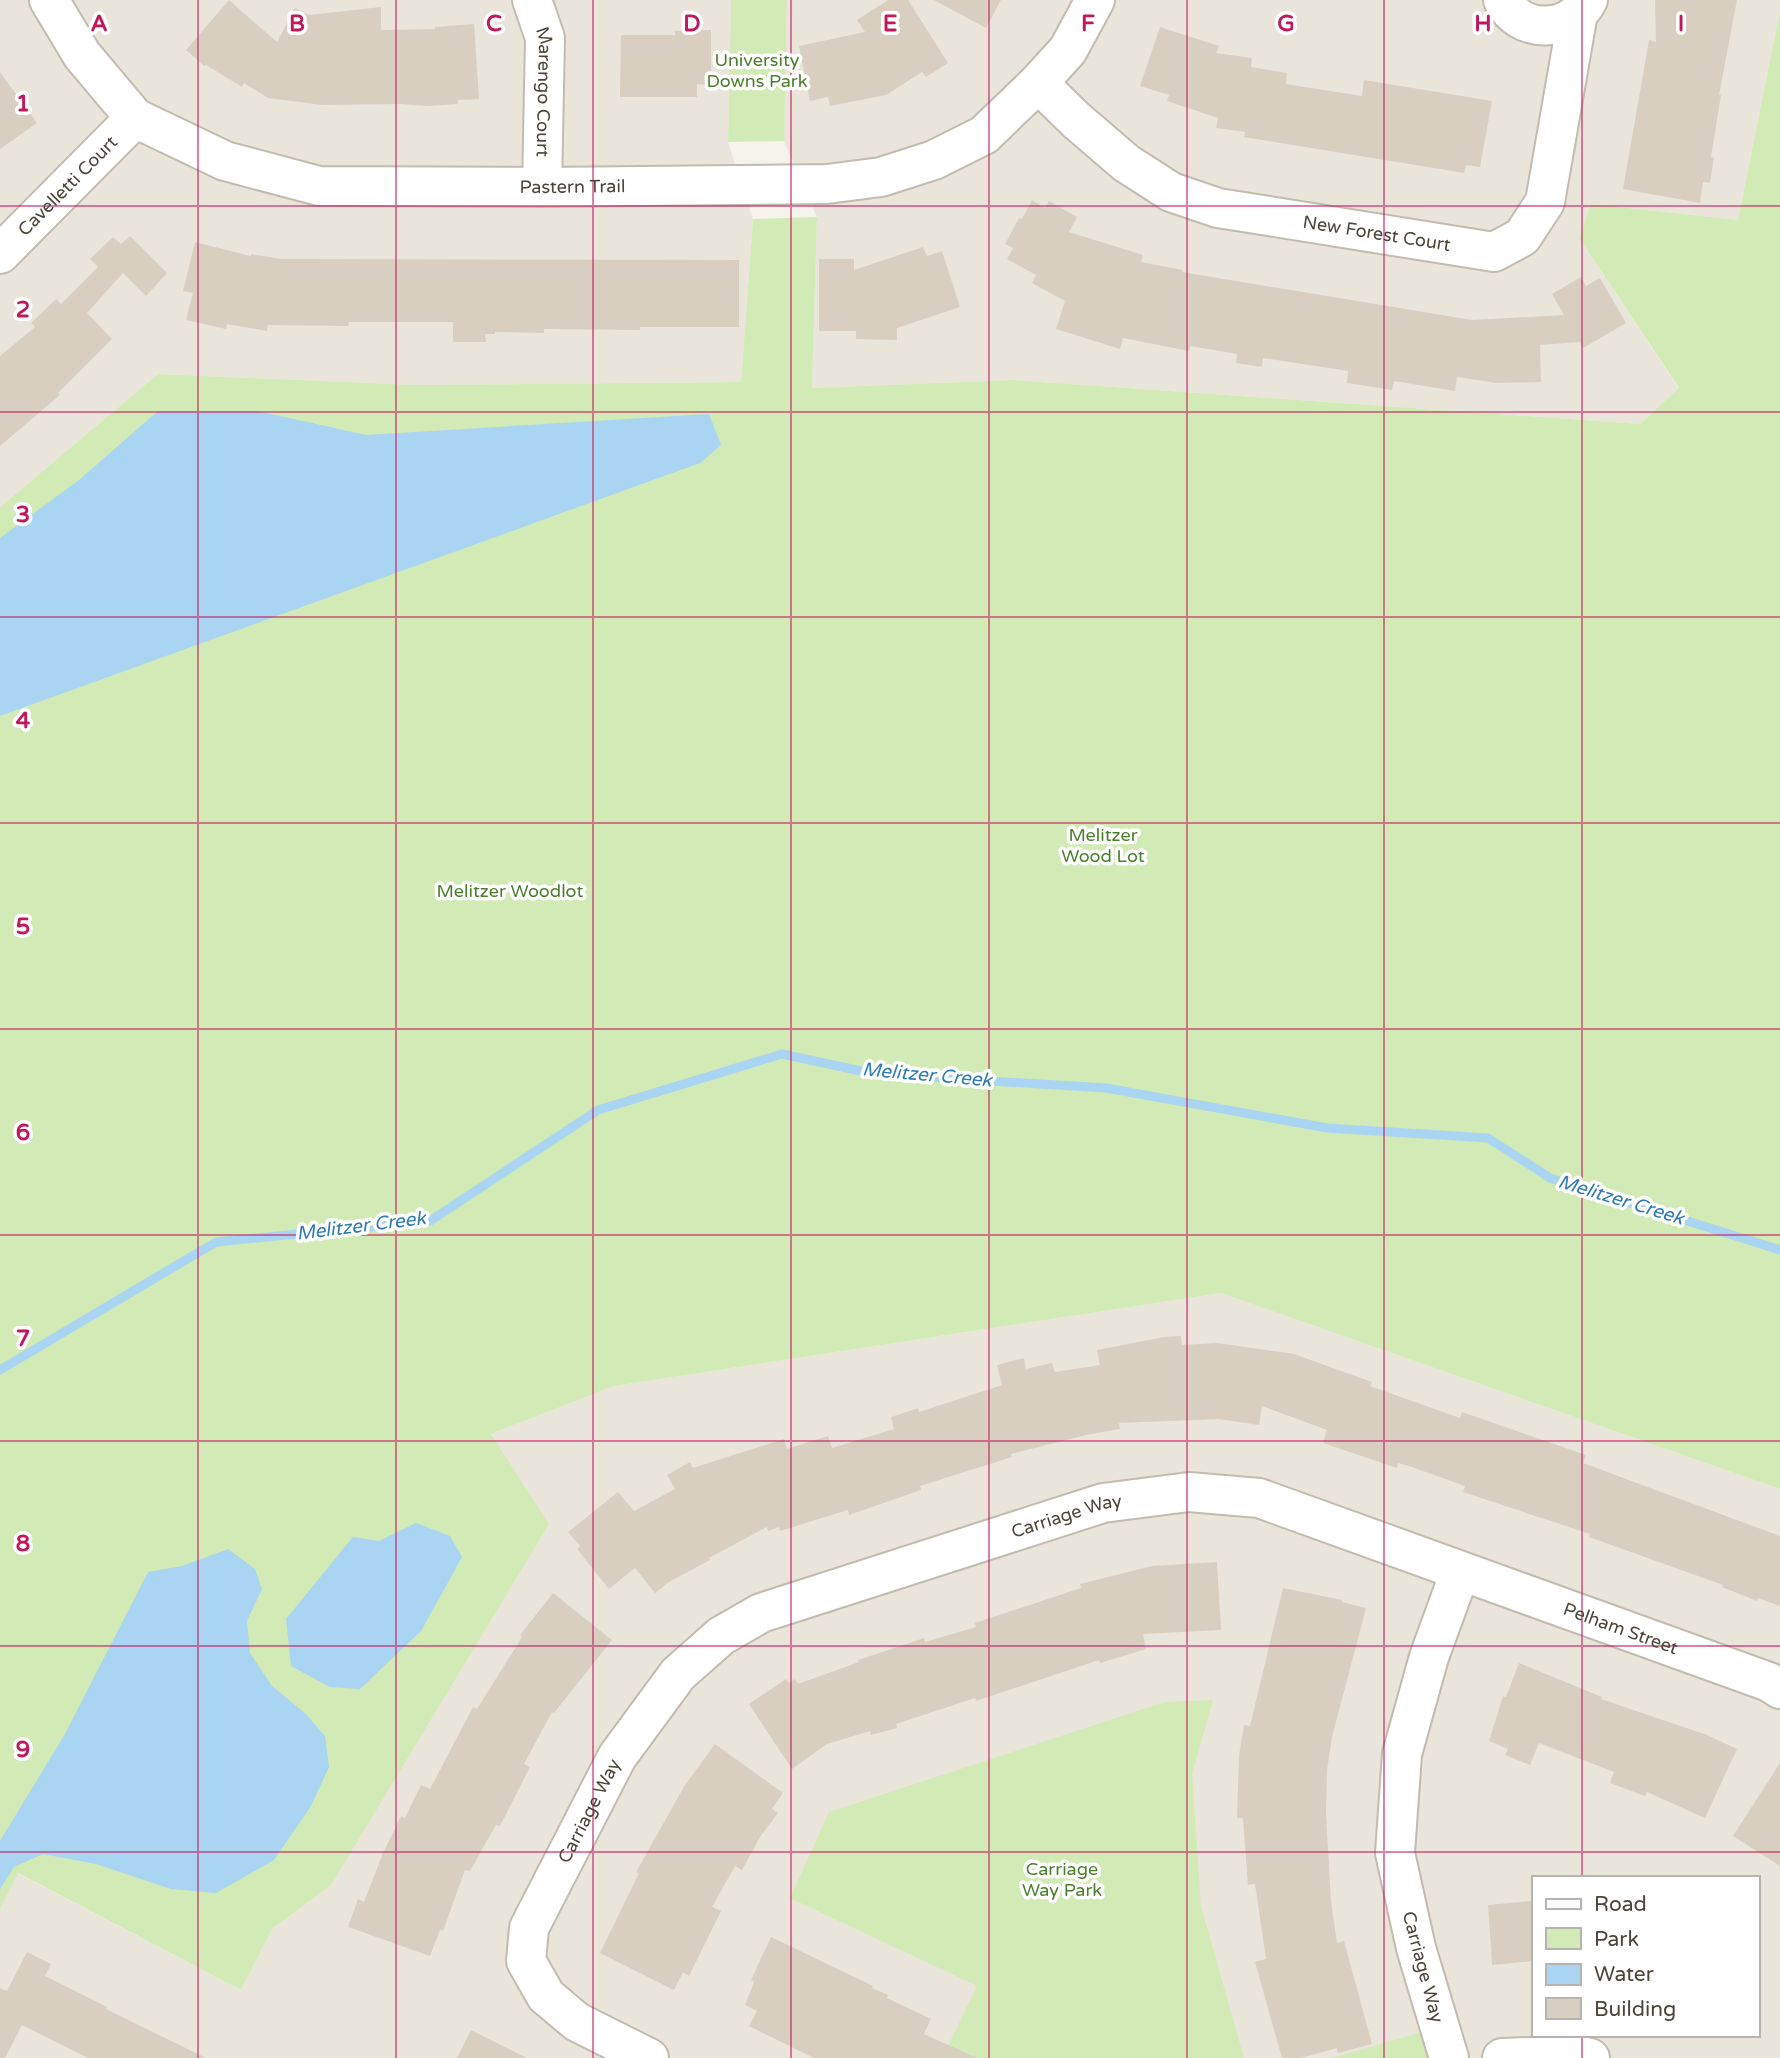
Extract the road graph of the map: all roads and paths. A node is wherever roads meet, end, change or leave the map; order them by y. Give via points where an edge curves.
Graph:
1 (49, 0) edge
2 (532, 0) edge
3 (1095, 0) edge
4 (1503, 0) edge
5 (1583, 6) edge
6 (1038, 83) junction
7 (135, 118) junction
8 (542, 187) junction
9 (0, 254) edge
10 (1460, 1572) junction
11 (1780, 1689) edge
12 (649, 2058) edge
13 (1449, 2058) edge
14 (1502, 2058) edge
15 (1590, 2058) edge

1 - 7 street, Pastern Trail via 82,55
2 - 8 street, Marengo Court via 545,38
3 - 6 street, Pastern Trail via 1068,50
4 - 5 street, New Forest Court via 1531,25 1556,25 1572,19
5 - 6 street, New Forest Court via 1545,202 1522,237 1494,252 1218,208 1171,191 1126,163
6 - 8 street, Pastern Trail via 984,135 934,160 881,177 827,184
7 - 8 street, Pastern Trail via 225,161 319,186
7 - 9 street, Cavelletti Court
10 - 11 street, Pelham Street
10 - 12 street, Carriage Way via 1258,1498 1189,1492 1103,1503 761,1613 720,1636 678,1674 617,1757 529,1928 526,1961 546,1996 576,2022
10 - 13 street, Carriage Way via 1429,1657 1402,1754 1395,1853 1416,1948
14 - 15 street

